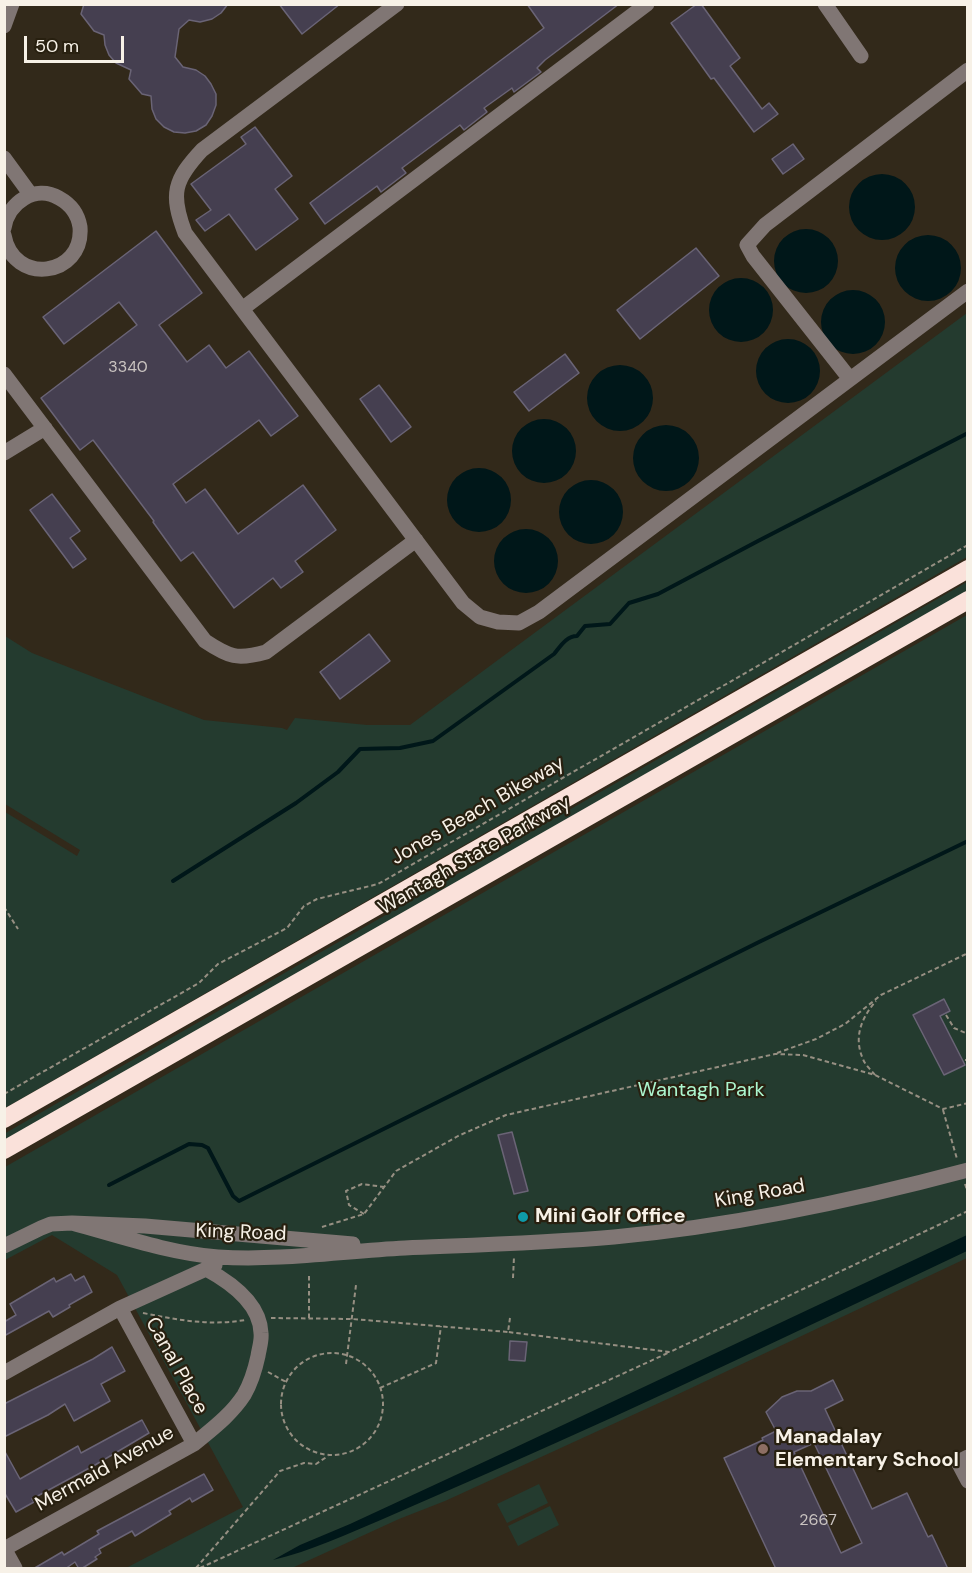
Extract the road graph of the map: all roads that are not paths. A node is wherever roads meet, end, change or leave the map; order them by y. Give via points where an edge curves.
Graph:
1 (12, 4) edge
2 (397, 4) edge
3 (647, 4) edge
4 (825, 4) edge
5 (4, 26) edge
6 (861, 56) dead end
7 (968, 70) edge
8 (4, 158) edge
9 (31, 195) junction
10 (8, 204) edge
11 (4, 228) edge
12 (4, 235) edge
13 (968, 291) edge
14 (242, 309) junction
15 (4, 374) edge
16 (850, 379) junction
17 (45, 428) junction
18 (4, 453) edge
19 (416, 540) junction
20 (968, 569) edge
21 (968, 600) edge
22 (4, 1119) edge
23 (4, 1150) edge
24 (964, 1171) edge
25 (72, 1222) junction
26 (4, 1246) edge
27 (412, 1248) junction
28 (236, 1257) junction
29 (206, 1269) junction
30 (120, 1308) junction
31 (4, 1373) edge
32 (194, 1444) junction
33 (968, 1457) edge
34 (968, 1482) edge
35 (5, 1548) edge
36 (15, 1569) edge

1 - 5 street
2 - 14 street via 202,150 185,168 176,190 177,211 185,233
3 - 14 street
4 - 6 street
7 - 16 street via 765,225 747,245
8 - 9 street
9 - 10 street
9 - 12 street via 56,196 74,211 80,230 76,249 58,266 33,269 12,255
10 - 11 street
13 - 16 street
14 - 19 street
15 - 17 street
16 - 19 street via 539,612 519,623 480,617 463,603
17 - 18 street
17 - 19 street via 205,641 223,653 245,658 266,652
20 - 22 highway, Wantagh State Parkway
21 - 23 highway, Wantagh State Parkway
24 - 27 street, King Road via 801,1210 695,1226 615,1237
25 - 26 street, King Road via 41,1227
25 - 27 street, King Road
25 - 28 street, King Road via 194,1254
27 - 28 street, King Road
28 - 29 street
29 - 30 street
29 - 32 street, Mermaid Avenue via 243,1296 258,1318 262,1334 256,1366 244,1395
30 - 31 street
30 - 32 street, Canal Place
32 - 35 street, Mermaid Avenue
33 - 34 street via 958,1462
35 - 36 street

